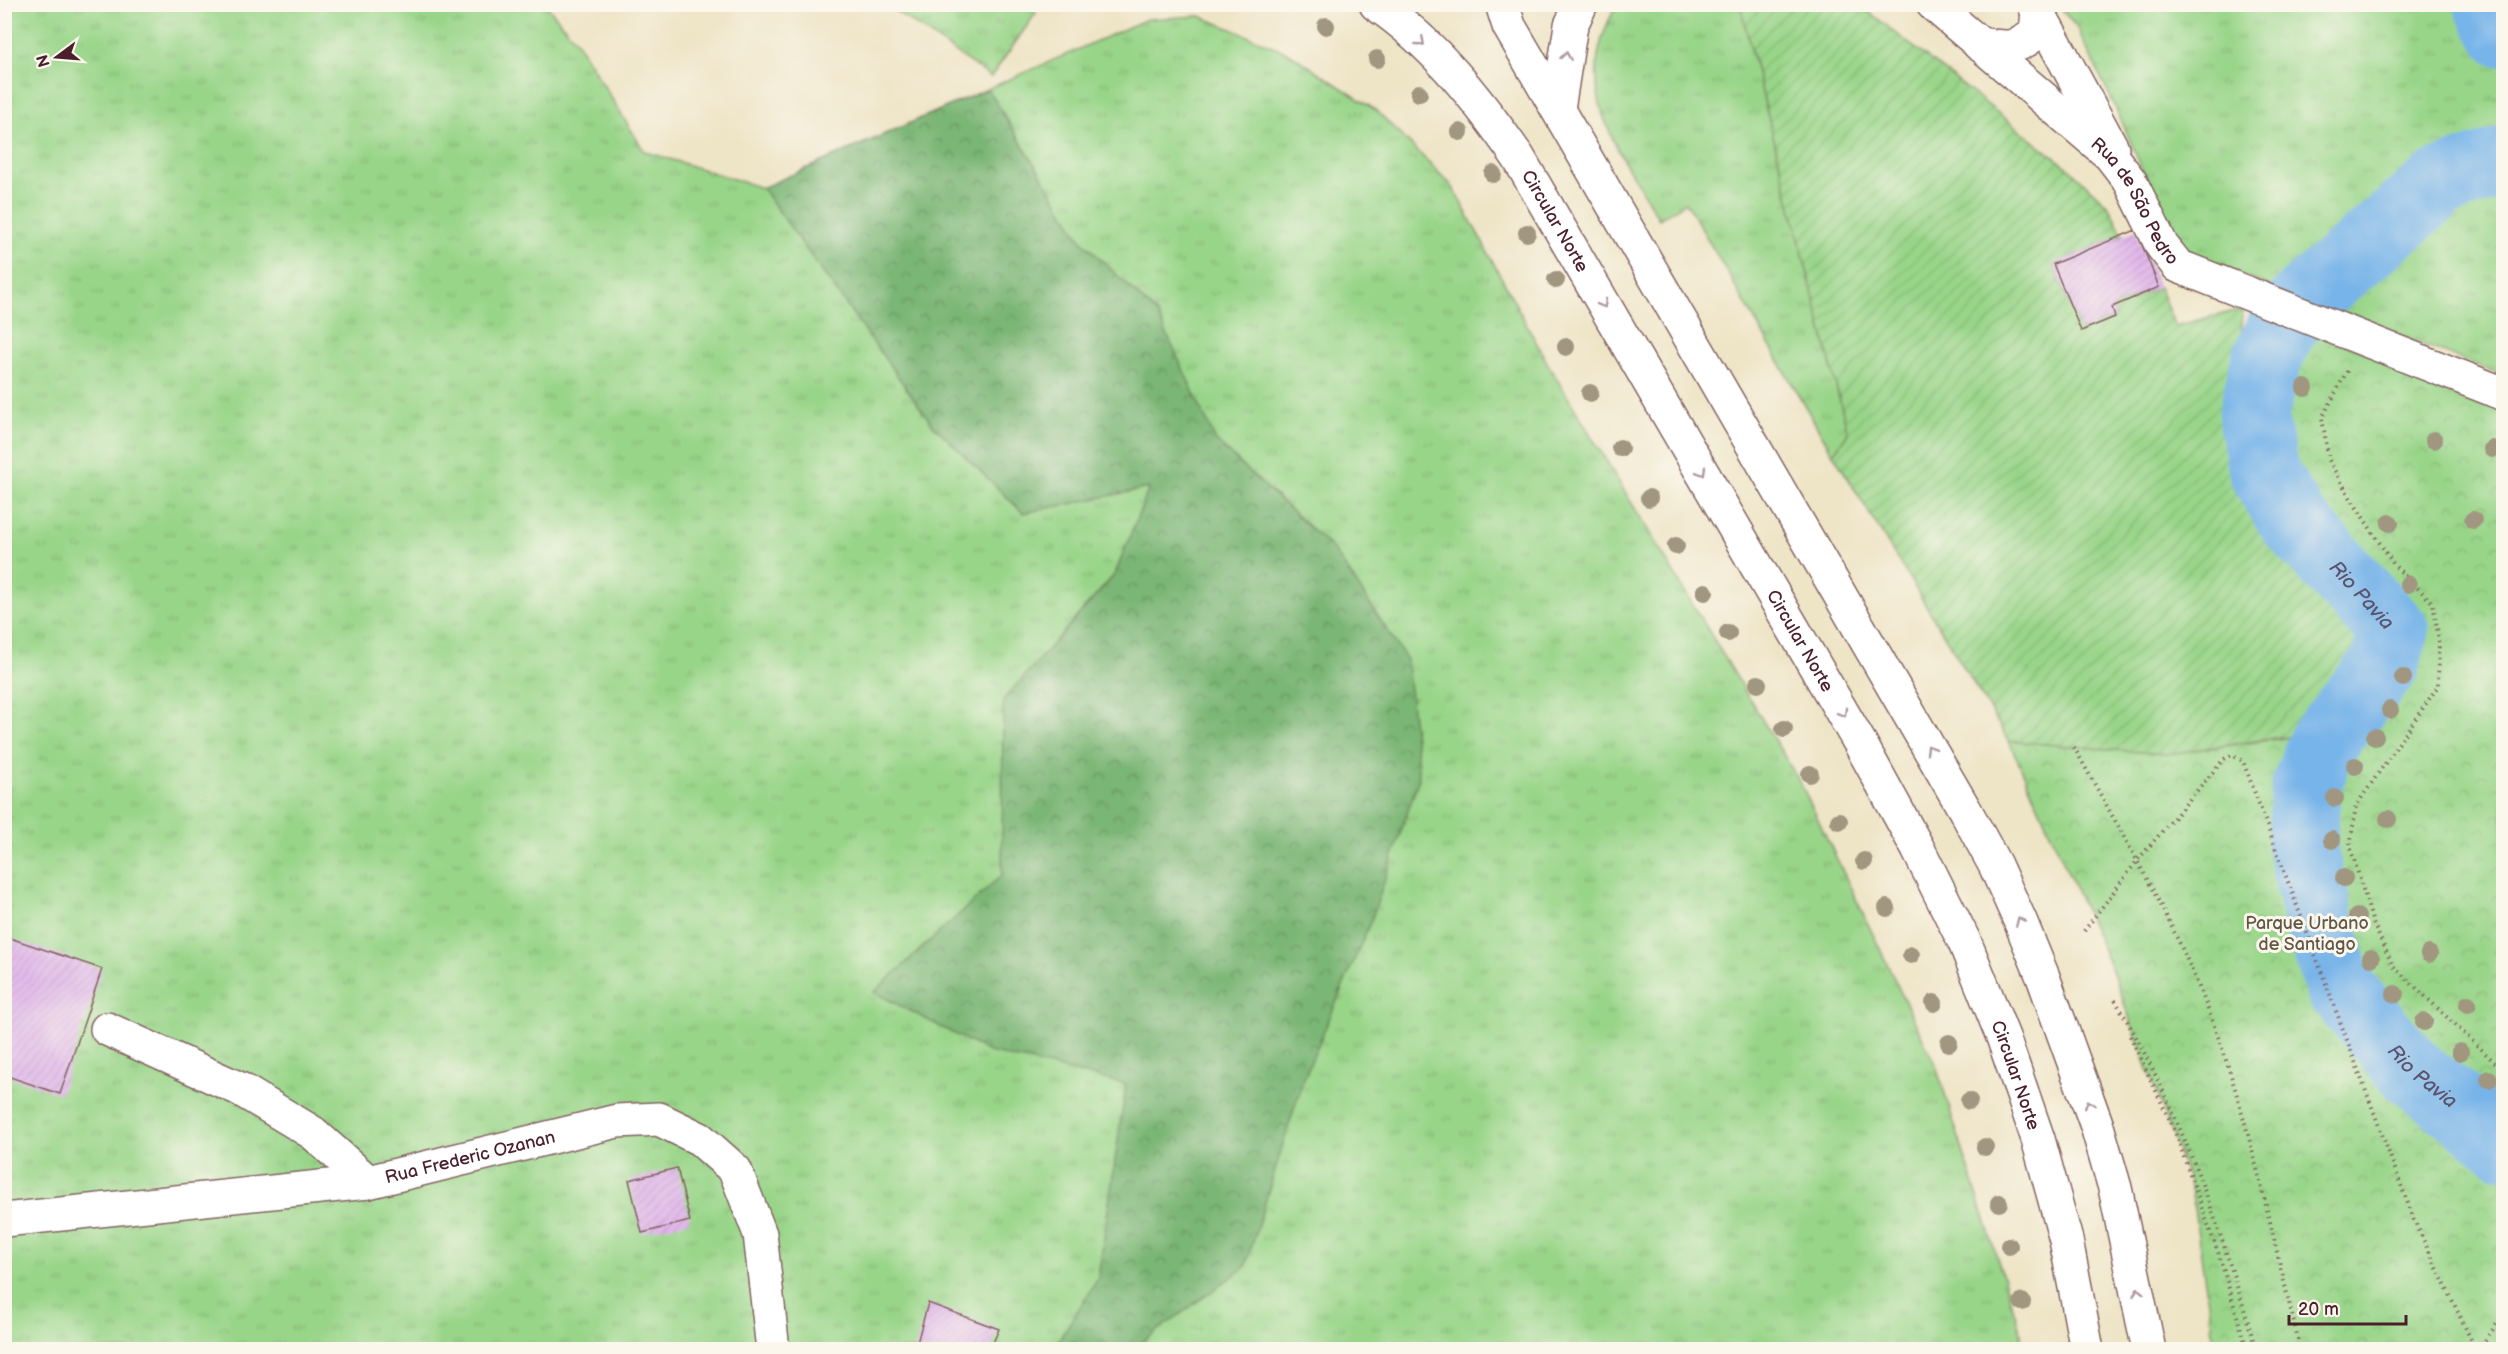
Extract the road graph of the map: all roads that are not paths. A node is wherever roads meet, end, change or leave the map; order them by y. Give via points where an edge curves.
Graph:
1 (1376, 4) edge
2 (1502, 4) edge
3 (1581, 4) edge
4 (1933, 4) edge
5 (2036, 8) edge
6 (1979, 44) junction
7 (1558, 109) junction
8 (2130, 181) junction
9 (2504, 394) edge
10 (107, 1029) dead end
11 (368, 1182) junction
12 (4, 1220) edge
13 (773, 1350) edge
14 (2087, 1350) edge
15 (2149, 1350) edge

1 -> 14 main road, Circular Norte via 1440,58 1480,102 1518,157 1917,847 1965,944 2038,1139 2066,1240
2 - 7 main road via 1509,26
7 -> 3 main road via 1571,25
4 - 6 main road, Rua de São Pedro
5 - 6 main road via 2036,33 2023,43 2014,48
5 - 8 main road
6 - 8 main road, Rua de São Pedro via 2110,155
15 -> 7 main road via 2115,1188 2097,1126 2043,977 1995,865
8 - 9 main road, Rua de São Pedro via 2162,246 2178,266
10 - 11 main road via 240,1089 314,1133
11 - 12 main road, Rua Frederic Ozanan
11 - 13 main road, Rua Frederic Ozanan via 617,1121 659,1119 700,1139 735,1170 760,1234

